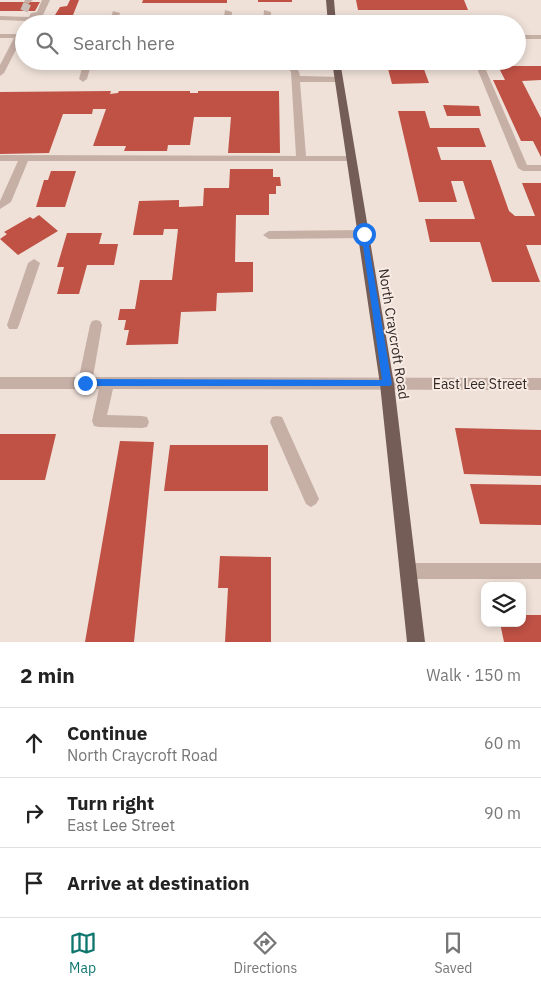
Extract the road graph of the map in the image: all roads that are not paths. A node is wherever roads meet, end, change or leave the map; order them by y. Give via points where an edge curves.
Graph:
1 (46, 0) edge
2 (330, 0) edge
3 (24, 11) dead end
4 (228, 12) dead end
5 (28, 15) edge
6 (37, 15) edge
7 (228, 15) edge
8 (331, 15) edge
9 (0, 18) edge
10 (15, 18) edge
11 (0, 36) edge
12 (15, 36) edge
13 (526, 37) edge
14 (541, 37) edge
15 (15, 48) edge
16 (86, 70) edge
17 (294, 70) edge
18 (338, 70) edge
19 (482, 70) edge
20 (0, 73) edge
21 (83, 79) dead end
22 (295, 79) junction
23 (339, 79) junction
24 (0, 158) edge
25 (24, 158) junction
26 (301, 159) junction
27 (352, 159) junction
28 (541, 168) edge
29 (0, 205) edge
30 (364, 234) junction
31 (270, 235) dead end
32 (34, 263) dead end
33 (13, 325) dead end
34 (96, 325) dead end
35 (85, 383) junction
36 (106, 383) junction
37 (0, 384) edge
38 (387, 384) junction
39 (541, 384) edge
40 (142, 422) dead end
41 (277, 422) dead end
42 (311, 499) dead end
43 (541, 570) edge
44 (408, 571) junction
45 (416, 642) edge

1 - 6 street
2 - 8 main road
3 - 5 street
4 - 7 street
9 - 10 street
11 - 12 street
13 - 14 street
15 - 20 street
16 - 21 street
17 - 22 street
18 - 23 main road, North Craycroft Road
19 - 28 street via 523,168
22 - 23 street
22 - 26 street
23 - 27 main road, North Craycroft Road
24 - 25 street
25 - 26 street
25 - 29 street via 6,202
26 - 27 street
27 - 30 main road, North Craycroft Road
30 - 31 street
30 - 38 main road, North Craycroft Road
32 - 33 street
34 - 35 street
35 - 36 street, East Lee Street
35 - 37 street, East Lee Street
36 - 38 street, East Lee Street
36 - 40 street via 99,421
38 - 39 street, East Lee Street
38 - 44 main road, North Craycroft Road
41 - 42 street
43 - 44 street
44 - 45 main road, North Craycroft Road

